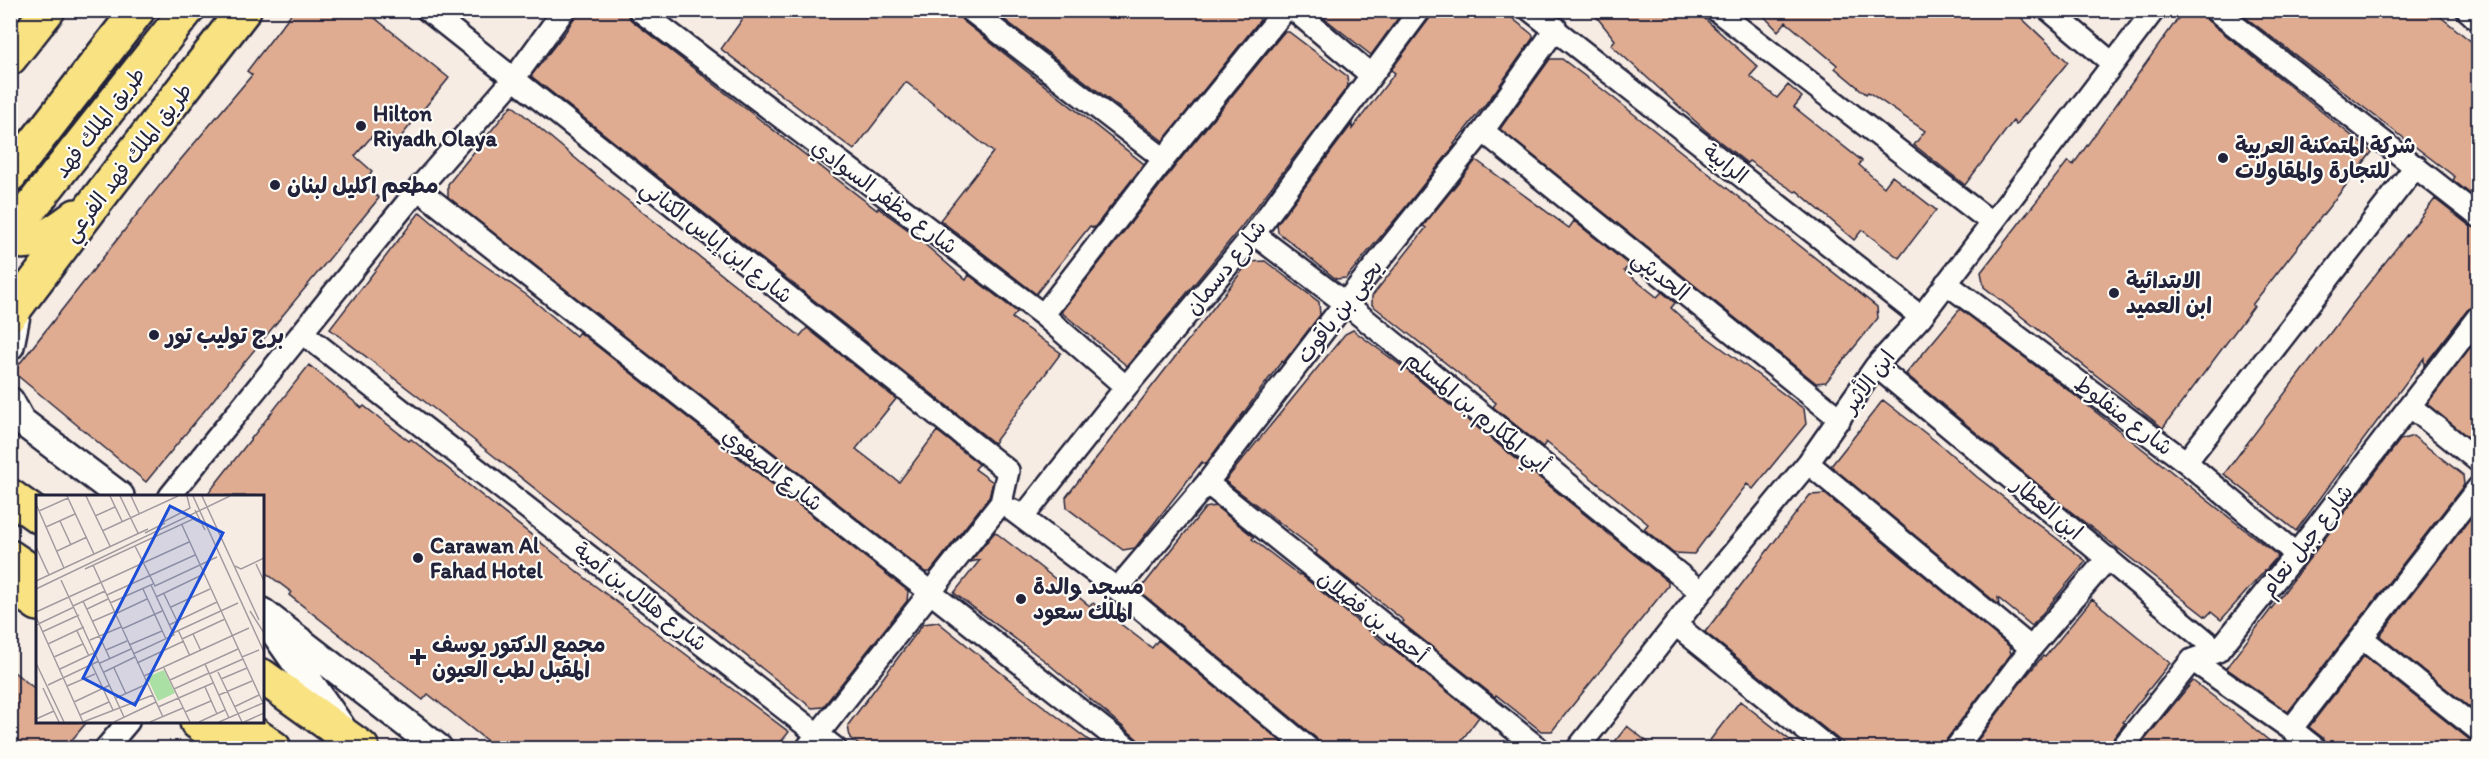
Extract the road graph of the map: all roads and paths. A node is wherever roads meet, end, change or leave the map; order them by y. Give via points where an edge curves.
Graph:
1 (48, 10) edge
2 (138, 10) edge
3 (187, 10) edge
4 (244, 10) edge
5 (427, 10) edge
6 (564, 10) edge
7 (639, 10) edge
8 (970, 10) edge
9 (1285, 10) edge
10 (1293, 10) edge
11 (1420, 10) edge
12 (1530, 10) edge
13 (1716, 10) edge
14 (2049, 10) edge
15 (2154, 10) edge
16 (2215, 10) edge
17 (2467, 10) edge
18 (2478, 20) edge
19 (1556, 28) junction
20 (10, 58) edge
21 (2112, 63) junction
22 (1371, 75) junction
23 (513, 80) junction
24 (1483, 131) junction
25 (1164, 159) junction
26 (2416, 166) junction
27 (10, 175) edge
28 (418, 189) junction
29 (97, 200) junction
30 (2478, 216) edge
31 (1992, 223) junction
32 (1254, 234) junction
33 (21, 238) edge
34 (1946, 283) junction
35 (1345, 303) junction
36 (14, 310) edge
37 (1043, 315) junction
38 (2478, 316) edge
39 (1921, 317) junction
40 (304, 334) junction
41 (10, 346) edge
42 (1876, 366) junction
43 (1126, 387) junction
44 (10, 400) edge
45 (2410, 406) junction
46 (1840, 419) junction
47 (2478, 461) edge
48 (2186, 462) junction
49 (1808, 463) junction
50 (1207, 483) junction
51 (2478, 488) edge
52 (119, 495) edge
53 (171, 495) edge
54 (10, 496) edge
55 (1001, 503) junction
56 (36, 515) edge
57 (1023, 517) junction
58 (2296, 554) junction
59 (10, 556) edge
60 (2108, 558) junction
61 (36, 575) edge
62 (10, 584) edge
63 (1117, 590) junction
64 (930, 592) junction
65 (1701, 592) junction
66 (36, 603) edge
67 (264, 616) edge
68 (264, 617) edge
69 (1676, 625) junction
70 (2362, 638) junction
71 (2031, 648) junction
72 (2218, 651) junction
73 (2192, 660) junction
74 (264, 677) edge
75 (127, 723) edge
76 (198, 723) edge
77 (238, 723) edge
78 (2291, 729) junction
79 (2478, 730) edge
80 (813, 742) edge
81 (355, 743) edge
82 (106, 748) edge
83 (233, 748) edge
84 (274, 748) edge
85 (438, 748) edge
86 (835, 748) edge
87 (1128, 748) edge
88 (1308, 748) edge
89 (1538, 748) edge
90 (1578, 748) edge
91 (1828, 748) edge
92 (1956, 748) edge
93 (2122, 748) edge
94 (2315, 748) edge

1 - 20 main road
2 - 27 main road, طريق الملك فهد
3 - 33 main road, طريق الملك فهد
4 - 29 main road, طريق الملك فهد الفرعي
5 - 23 street, شارع ابن إياس الكناني
6 - 23 street
7 - 37 street, شارع مظفر السوادي
8 - 25 street
9 - 25 street
10 - 22 street
11 - 22 street, شارع دسمان
12 - 19 street, الرابية
13 - 31 street
14 - 21 street
15 - 21 street, ابن الأثير
16 - 26 street
17 - 18 street
19 - 24 street, يحيى بن ياقوت
19 - 39 street, الرابية
21 - 31 street, ابن الأثير
22 - 32 street, شارع دسمان
23 - 28 street
23 - 55 street, شارع ابن إياس الكناني via 1008,471
24 - 35 street, يحيى بن ياقوت
24 - 46 street, الحديثي
25 - 37 street
26 - 30 street
26 - 48 street
28 - 40 street
28 - 64 street, شارع الصفوي
29 - 33 main road
29 - 36 main road, طريق الملك فهد الفرعي
31 - 34 street, ابن الأثير
32 - 35 street, أبي المكارم بن المسلم
32 - 43 street, شارع دسمان
34 - 39 street, ابن الأثير
34 - 48 street, شارع منفلوط
35 - 50 street, يحيى بن ياقوت
35 - 65 street, أبي المكارم بن المسلم
36 - 41 street
37 - 43 street, شارع مظفر السوادي
38 - 45 street, شارع جبل نعام
39 - 42 street, ابن الأثير
40 - 53 street
40 - 80 street, شارع هلال بن أمية
42 - 46 street, ابن الأثير
42 - 60 street, ابن العطار
43 - 57 street, شارع دسمان
44 - 52 street via 21,421
45 - 47 street
45 - 58 street, شارع جبل نعام
46 - 49 street, ابن الأثير
48 - 58 street, شارع منفلوط
49 - 65 street, ابن الأثير
49 - 71 street
50 - 63 street, يحيى بن ياقوت
50 - 89 street, أحمد بن فضلان
51 - 70 street
54 - 56 main road
55 - 57 street
55 - 64 street
57 - 63 street
58 - 72 street, شارع جبل نعام
59 - 61 main road
60 - 71 street
60 - 72 street, ابن العطار
62 - 66 main road
63 - 88 street
64 - 80 street
64 - 87 street, شارع الصفوي
65 - 69 street, ابن الأثير
67 - 85 street
68 - 81 street
69 - 90 street, ابن الأثير
69 - 91 street
70 - 78 street
70 - 79 street
71 - 92 street
72 - 73 street
73 - 78 street
73 - 93 street
74 - 81 main road
75 - 82 street
76 - 83 main road
77 - 84 main road
78 - 94 street
80 - 86 street, شارع هلال بن أمية

